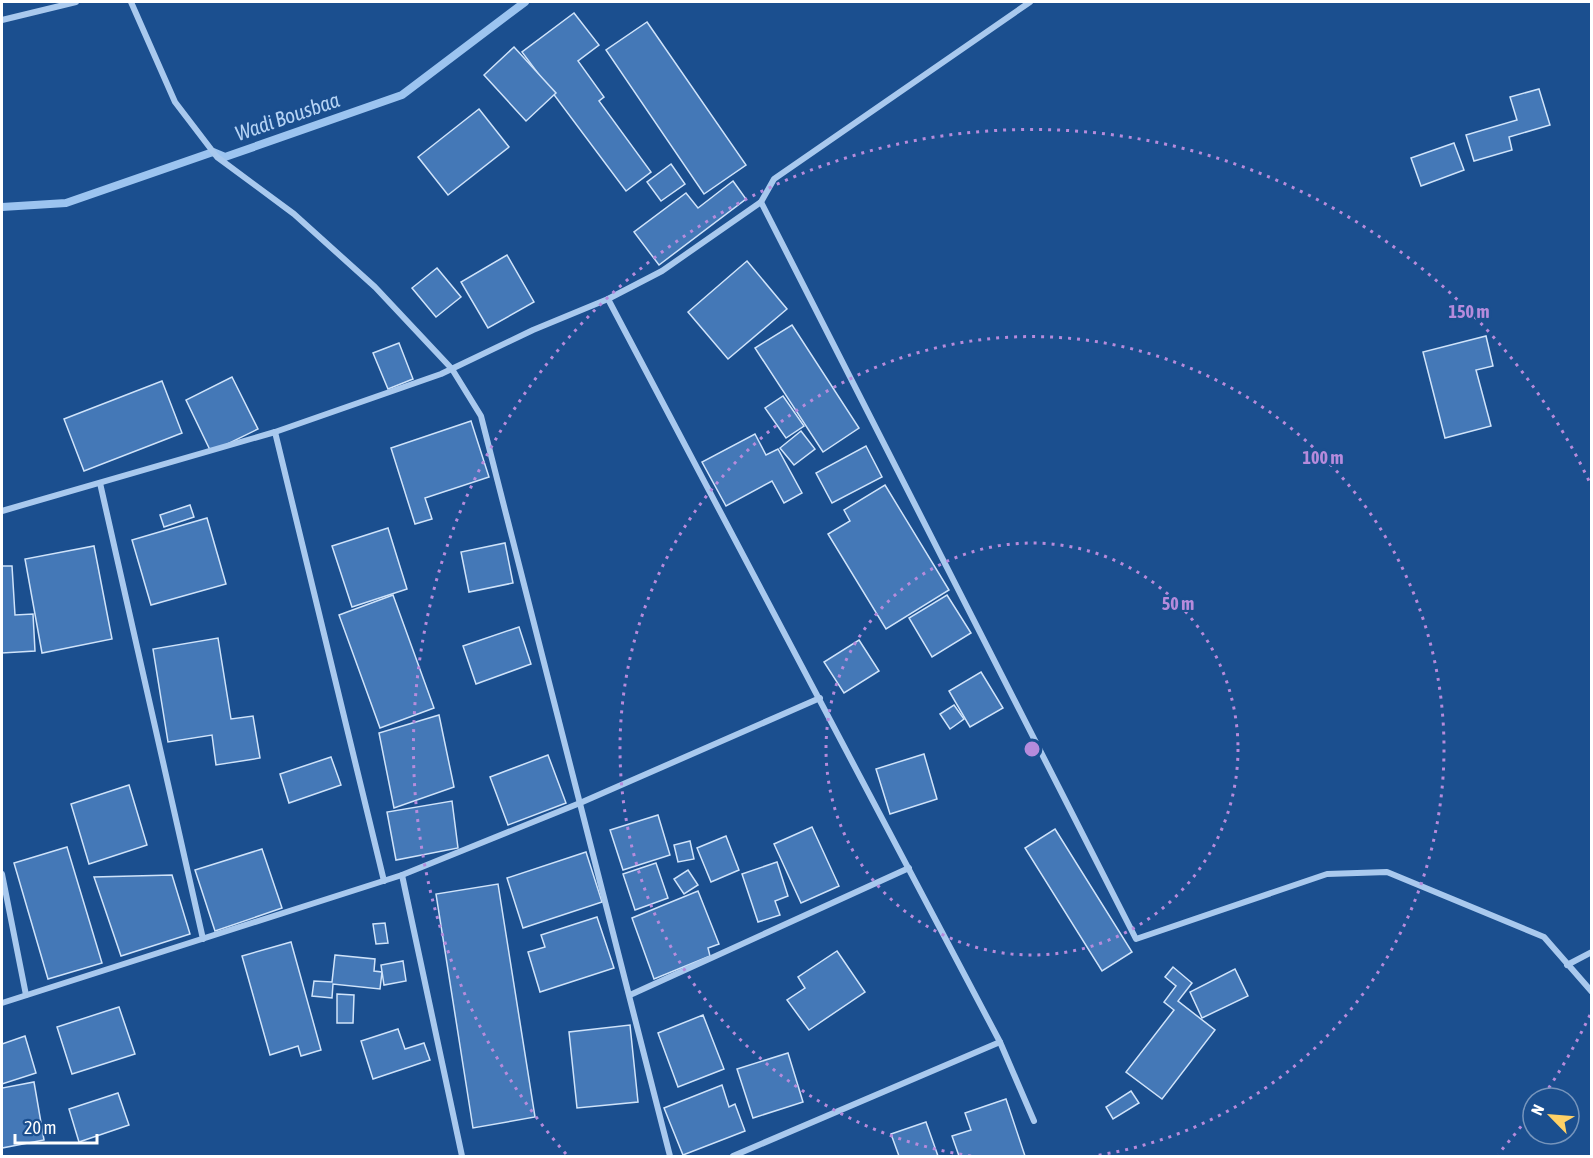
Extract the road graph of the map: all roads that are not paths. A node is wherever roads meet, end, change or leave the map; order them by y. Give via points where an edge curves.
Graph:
1 (76, 2) edge
2 (131, 2) edge
3 (1030, 2) edge
4 (2, 20) edge
5 (761, 202) junction
6 (608, 299) junction
7 (452, 369) junction
8 (275, 432) junction
9 (100, 483) junction
10 (2, 511) edge
11 (820, 698) junction
12 (580, 803) junction
13 (909, 867) junction
14 (2, 874) edge
15 (402, 875) junction
16 (384, 881) junction
17 (202, 939) junction
18 (1592, 952) edge
19 (1567, 964) junction
20 (1591, 993) edge
21 (27, 994) junction
22 (630, 995) junction
23 (2, 1003) edge
24 (1000, 1042) junction
25 (1034, 1121) dead end
26 (462, 1156) edge
27 (670, 1156) edge
28 (733, 1156) edge

1 - 4 street
2 - 7 street via 175,102 217,157 294,214 375,288
3 - 5 street via 774,179
5 - 6 street via 662,271
5 - 19 street via 1136,939 1328,874 1387,872 1544,937
6 - 7 street
6 - 11 street
7 - 8 street
7 - 12 street via 481,416
8 - 9 street
8 - 16 street
9 - 10 street
9 - 17 street
11 - 12 street
11 - 13 street
12 - 15 street
12 - 22 street
13 - 22 street
13 - 24 street
14 - 21 street
15 - 16 street
15 - 26 street
16 - 17 street
17 - 21 street
18 - 19 street
19 - 20 street
21 - 23 street
22 - 27 street
24 - 25 street
24 - 28 street

